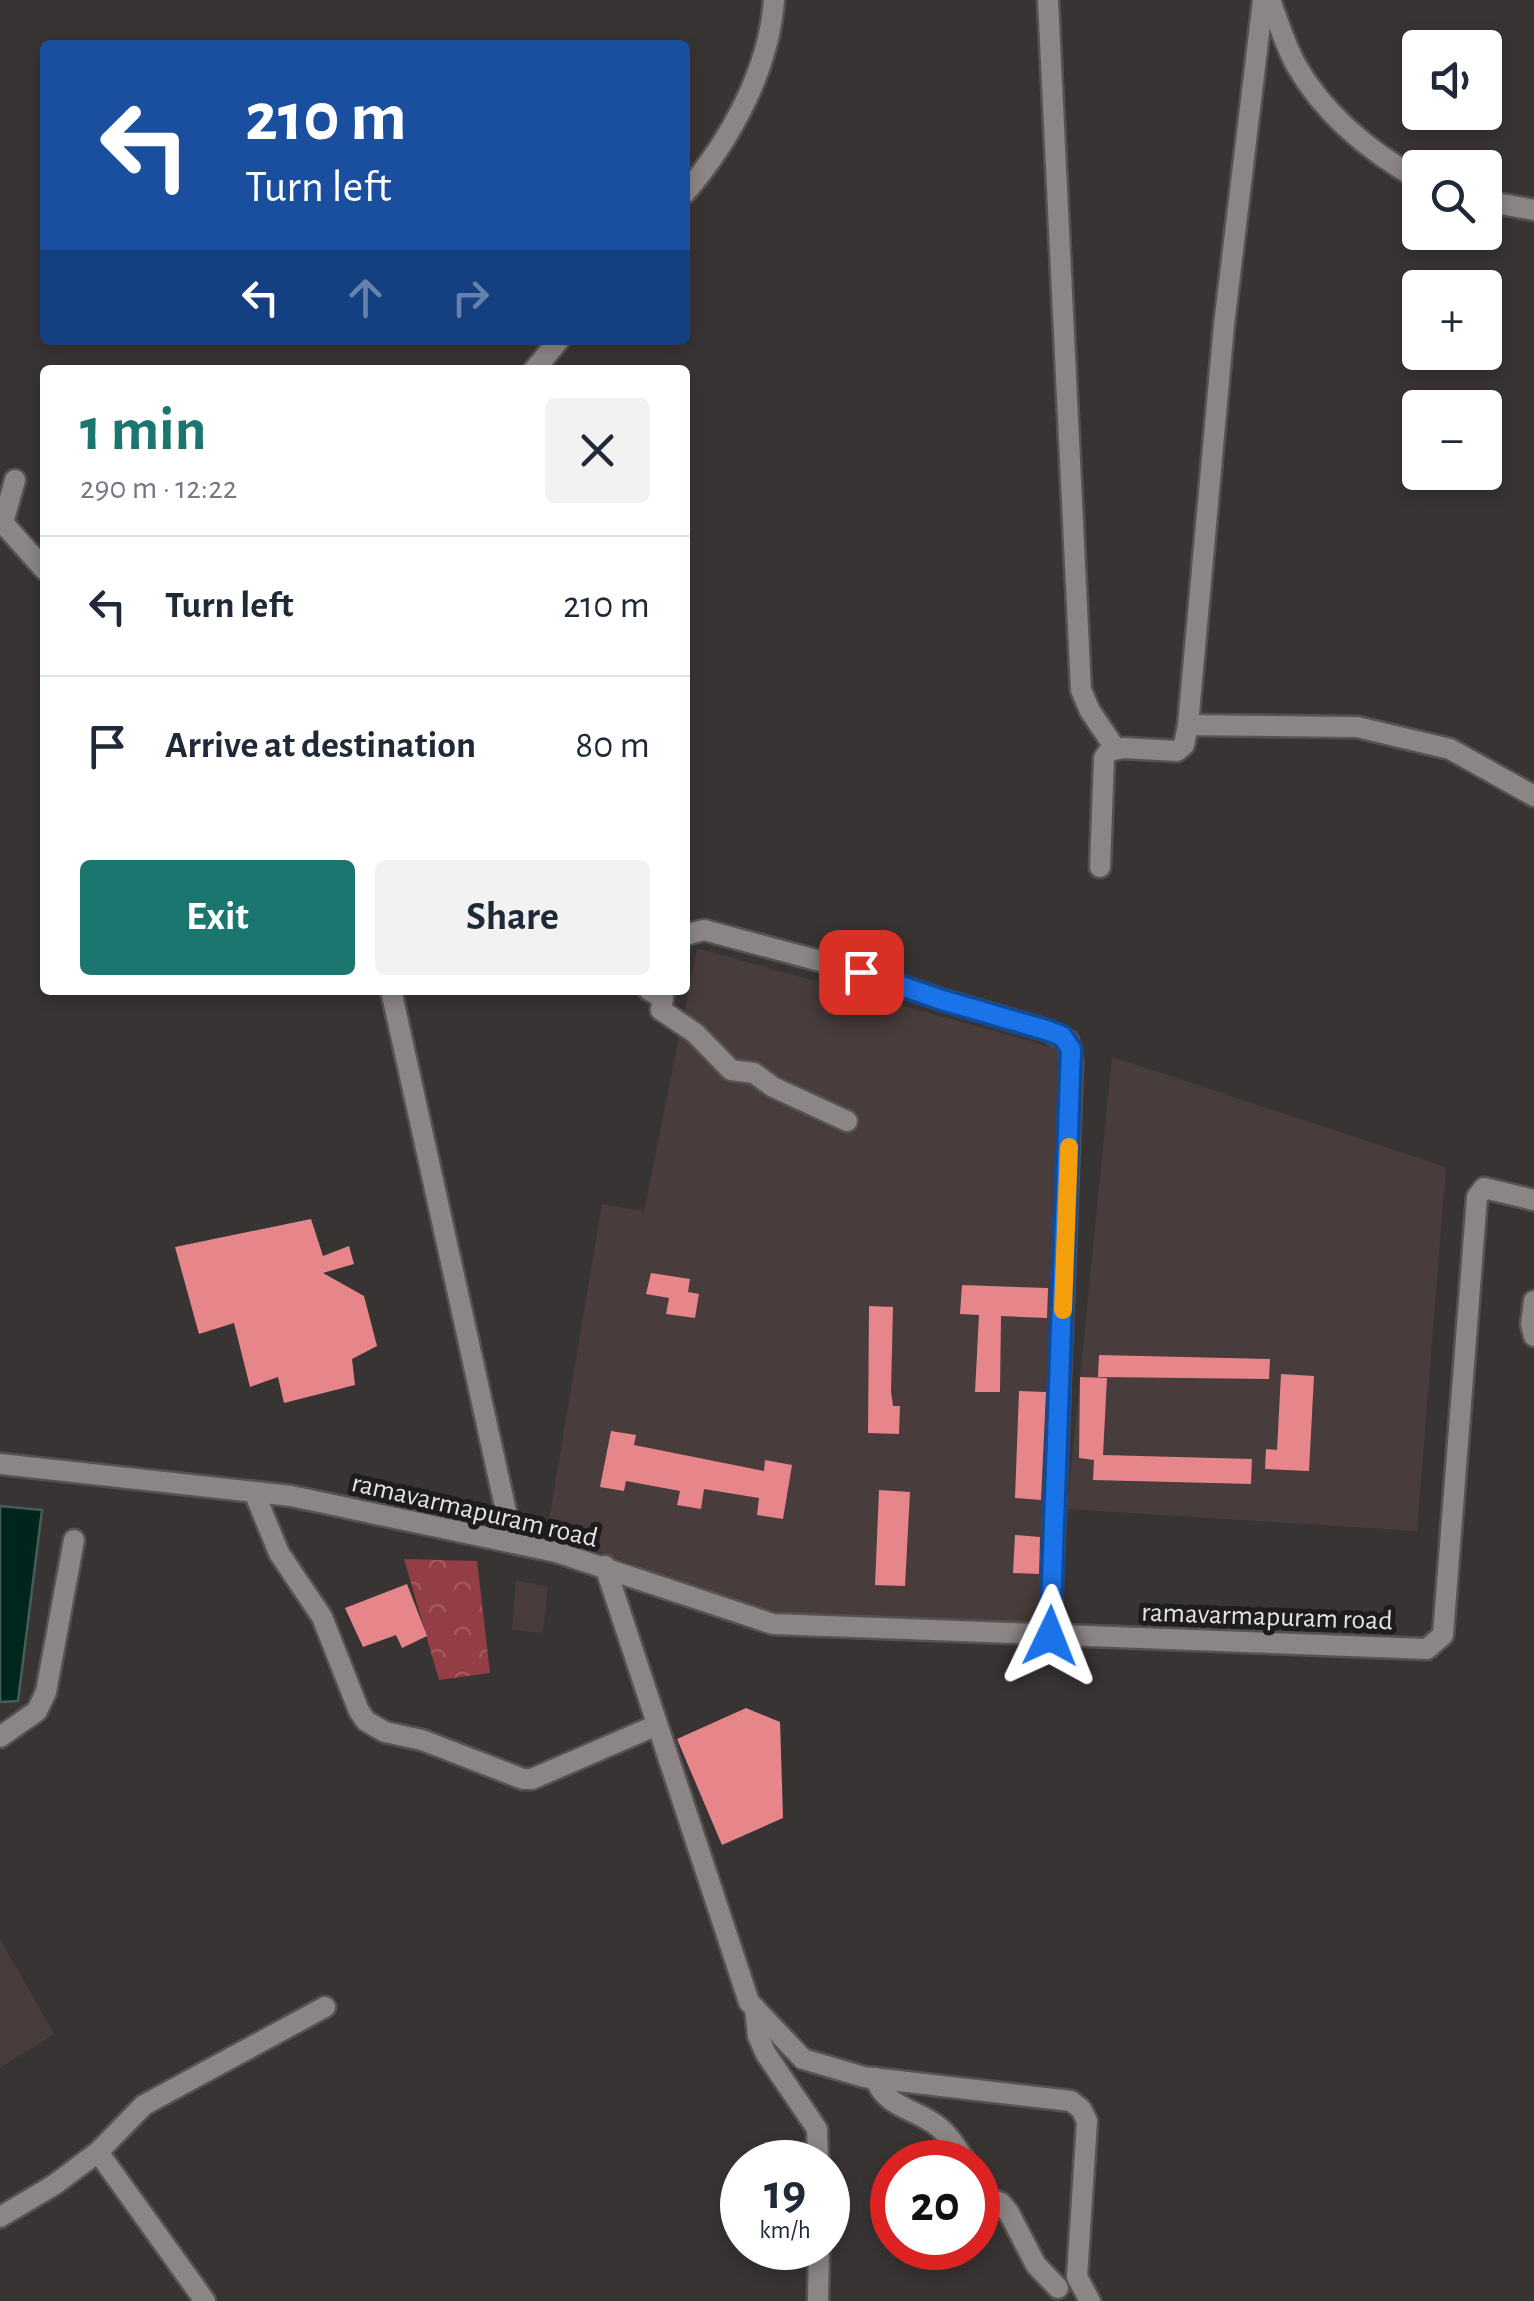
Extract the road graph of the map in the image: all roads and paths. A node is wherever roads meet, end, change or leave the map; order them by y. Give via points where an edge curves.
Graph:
1 (774, 0) edge
2 (1048, 0) edge
3 (1266, 0) edge
4 (1402, 170) edge
5 (690, 187) edge
6 (1502, 204) edge
7 (1534, 210) edge
8 (555, 345) edge
9 (538, 365) edge
10 (15, 480) dead end
11 (2, 523) edge
12 (40, 565) edge
13 (1188, 725) junction
14 (1115, 748) junction
15 (1534, 796) edge
16 (1100, 867) dead end
17 (690, 934) edge
18 (391, 995) edge
19 (658, 995) edge
20 (847, 1121) dead end
21 (1534, 1200) edge
22 (1534, 1301) edge
23 (1534, 1336) edge
24 (0, 1464) edge
25 (254, 1492) junction
26 (74, 1540) dead end
27 (513, 1542) junction
28 (604, 1566) junction
29 (1050, 1636) junction
30 (657, 1725) junction
31 (0, 1737) edge
32 (325, 2006) dead end
33 (755, 2008) junction
34 (876, 2078) junction
35 (817, 2140) edge
36 (950, 2140) edge
37 (98, 2152) junction
38 (1000, 2203) edge
39 (0, 2218) edge
40 (819, 2270) edge
41 (1058, 2288) dead end
42 (205, 2301) edge
43 (818, 2301) edge
44 (1090, 2301) edge

1 - 5 street via 750,90
2 - 14 street via 1082,690
3 - 4 street via 1315,92 1355,139
3 - 13 street via 1224,324
6 - 7 street
8 - 9 street
10 - 11 street
11 - 12 street
13 - 14 street via 1176,752
13 - 15 street via 1357,727 1450,750
14 - 16 street via 1104,758
17 - 29 street via 704,930 861,972 1068,1041
18 - 27 street
19 - 20 street via 661,1010 731,1070 754,1073
21 - 29 street, ramavarmapuram road via 1493,1188 1477,1197 1440,1641 1427,1649
22 - 23 street
24 - 25 street, ramavarmapuram road
25 - 27 street, ramavarmapuram road
25 - 30 street via 280,1553 322,1617 359,1711 374,1728 532,1779
26 - 31 street via 46,1692 37,1711
27 - 28 street, ramavarmapuram road
28 - 29 street, ramavarmapuram road via 773,1624
28 - 30 street
30 - 33 street
32 - 37 street via 144,2104
33 - 34 street via 803,2059
33 - 35 street via 766,2054 817,2129
34 - 36 street via 895,2103 941,2128
34 - 44 street via 1071,2101 1081,2109 1087,2121 1077,2277
37 - 39 street
37 - 42 street
38 - 41 street via 1036,2266
40 - 43 street

